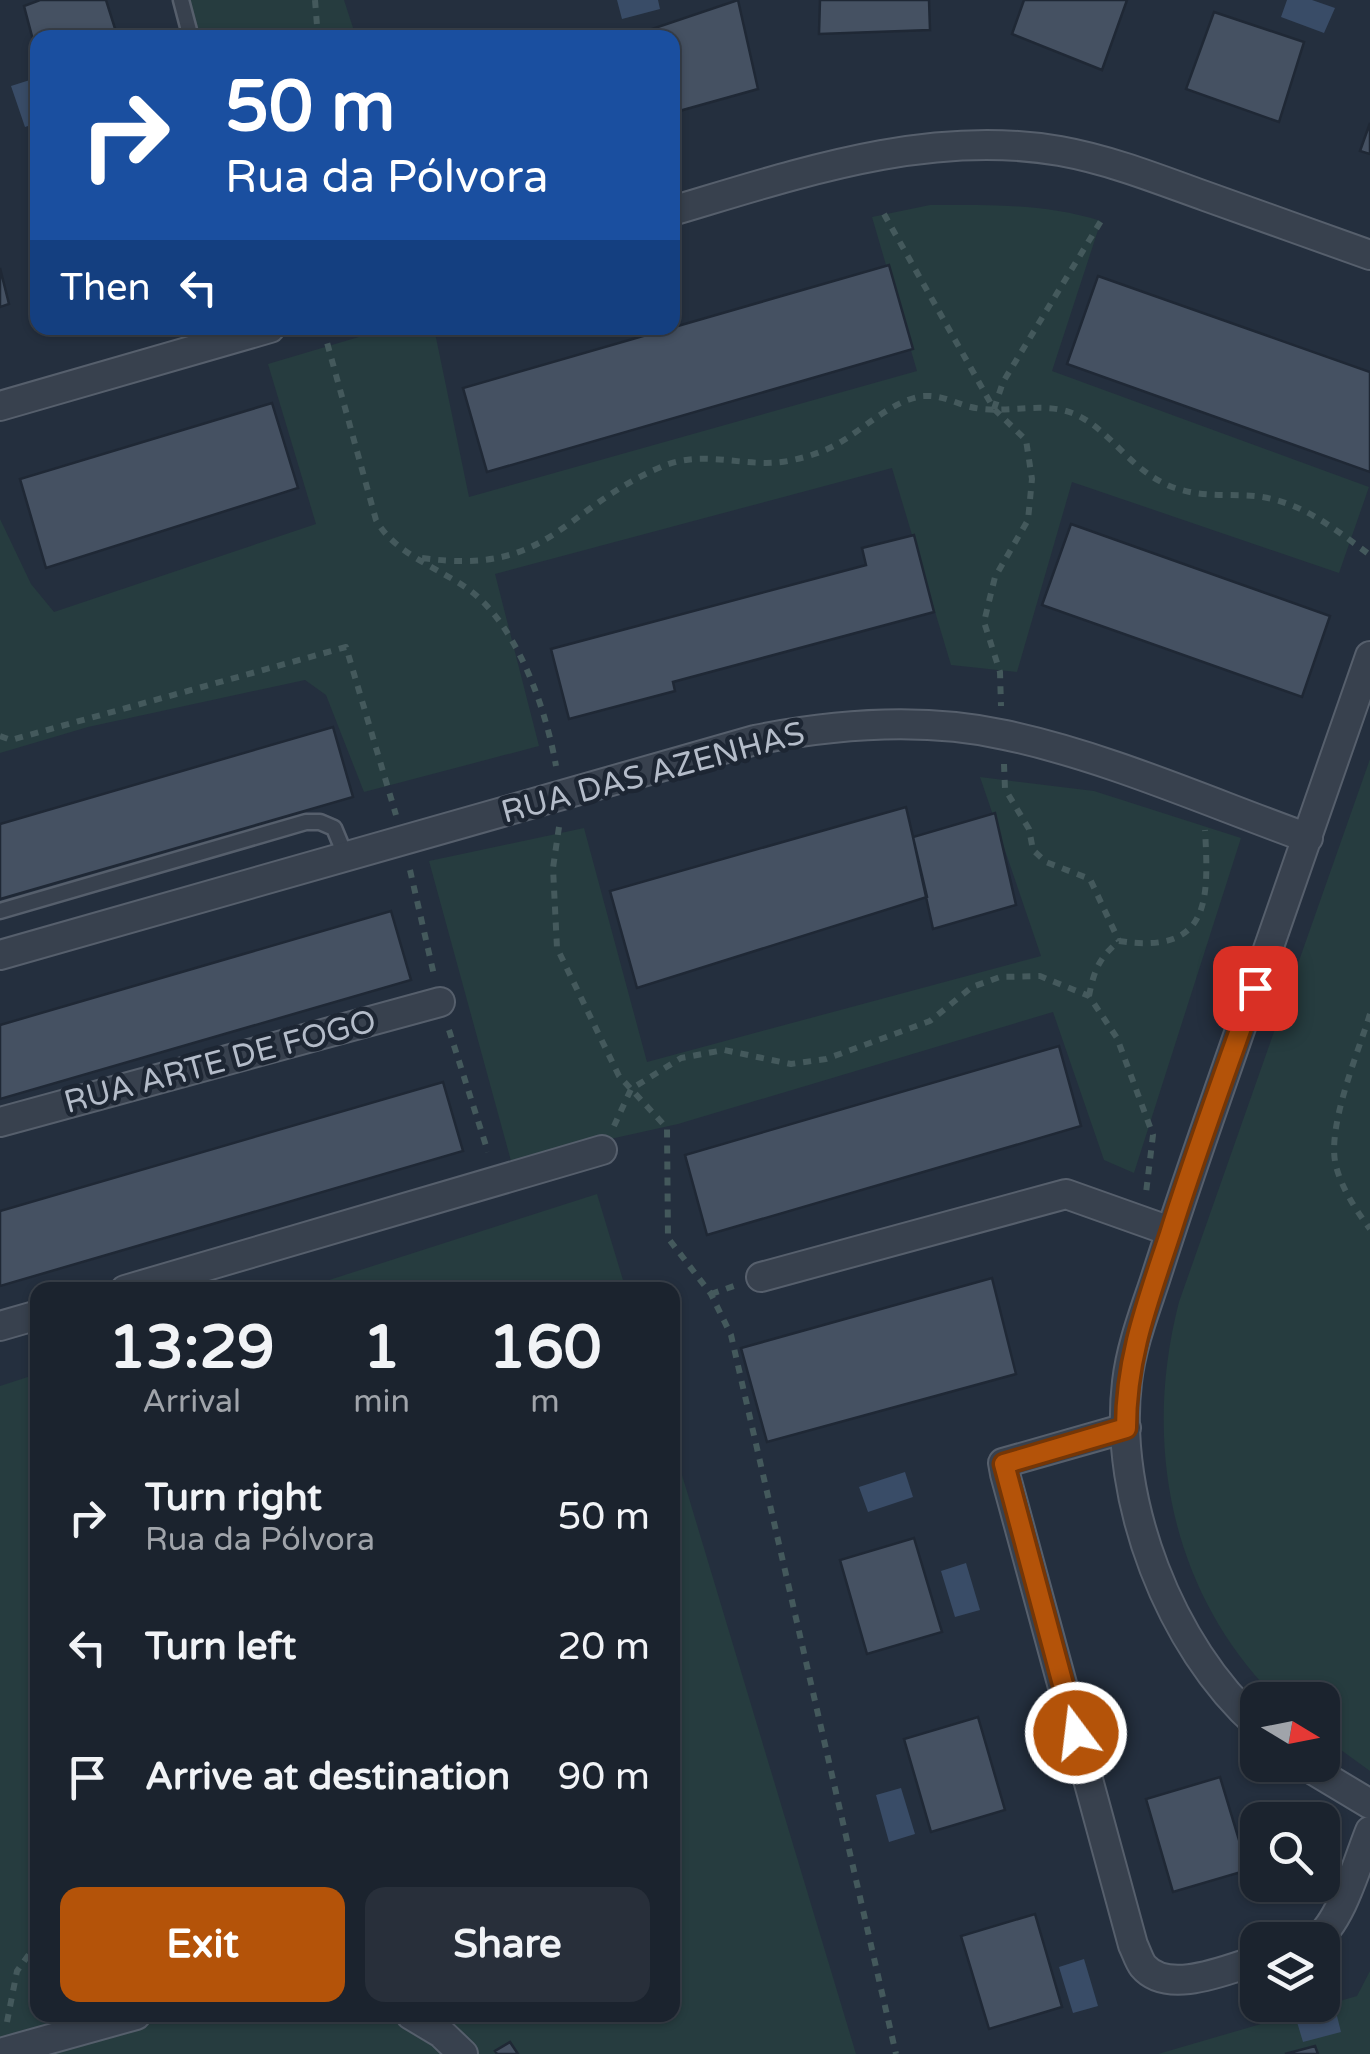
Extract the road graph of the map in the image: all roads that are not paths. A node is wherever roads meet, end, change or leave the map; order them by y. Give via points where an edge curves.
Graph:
1 (181, 0) edge
2 (189, 30) edge
3 (680, 208) edge
4 (1370, 255) edge
5 (246, 335) edge
6 (0, 406) edge
7 (1370, 656) edge
8 (1308, 838) junction
9 (346, 856) junction
10 (0, 911) edge
11 (0, 955) edge
12 (440, 1002) dead end
13 (0, 1122) edge
14 (602, 1150) road end
15 (1170, 1231) junction
16 (761, 1277) dead end
17 (152, 1282) edge
18 (30, 1317) edge
19 (0, 1326) edge
20 (1126, 1428) junction
21 (1240, 1706) edge
22 (1334, 1782) edge
23 (1370, 1804) edge
24 (1370, 1831) edge
25 (1332, 1922) edge
26 (1240, 1965) edge
27 (111, 2022) edge
28 (423, 2022) edge
29 (1, 2053) edge
30 (463, 2054) edge

1 - 2 lane
3 - 4 street via 872,157 928,148 1018,147 1134,170
5 - 6 street
7 - 8 street
8 - 9 street, RUA DAS AZENHAS via 1062,749 1002,734 890,725 754,740
8 - 15 street
9 - 10 lane via 334,828 306,822
9 - 11 street, RUA DAS AZENHAS
12 - 13 street, RUA ARTE DE FOGO
14 - 17 street
15 - 16 street via 1066,1194
15 - 20 street via 1132,1351
18 - 19 street
20 - 21 street via 1139,1520 1168,1602 1191,1644
20 - 26 street via 1004,1464 1005,1474 1132,1945 1144,1968 1164,1978 1190,1980
22 - 23 street
24 - 25 street
27 - 29 street
28 - 30 street

